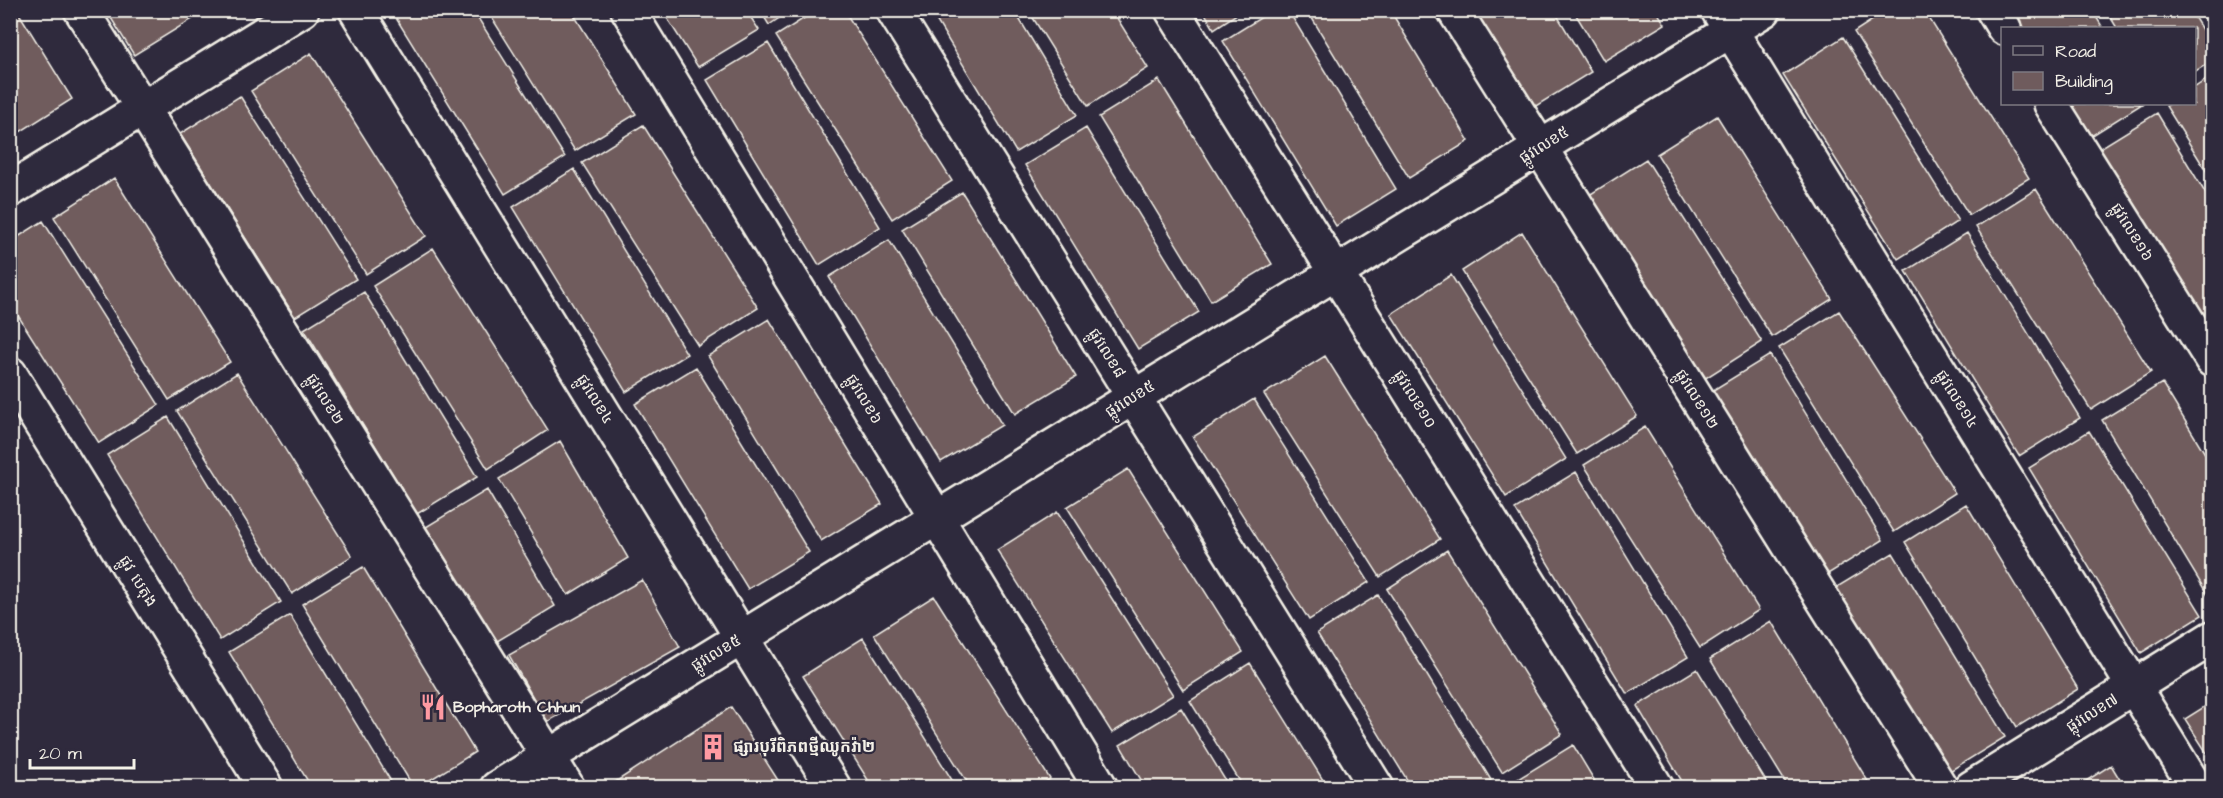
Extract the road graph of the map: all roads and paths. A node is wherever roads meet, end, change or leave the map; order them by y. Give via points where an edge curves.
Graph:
1 (81, 10) edge
2 (302, 10) edge
3 (356, 10) edge
4 (627, 10) edge
5 (893, 10) edge
6 (1172, 10) edge
7 (1454, 10) edge
8 (1764, 10) edge
9 (1993, 10) edge
10 (1724, 21) edge
11 (2003, 27) edge
12 (2052, 105) edge
13 (143, 109) junction
14 (1540, 147) junction
15 (10, 190) edge
16 (1336, 273) junction
17 (2212, 360) edge
18 (10, 374) edge
19 (1134, 397) junction
20 (937, 518) junction
21 (742, 638) junction
22 (2212, 638) edge
23 (2134, 687) junction
24 (548, 756) junction
25 (266, 788) edge
26 (497, 788) edge
27 (568, 788) edge
28 (834, 788) edge
29 (1101, 788) edge
30 (1377, 788) edge
31 (1657, 788) edge
32 (1941, 788) edge
33 (1971, 788) edge
34 (2196, 788) edge

1 - 13 street, ផ្លូវលេខ២
2 - 13 street
3 - 21 street, ផ្លូវលេខ៤
4 - 20 street, ផ្លូវលេខ៦
5 - 19 street, ផ្លូវលេខ៨
6 - 16 street, ផ្លូវលេខ១០
7 - 14 street, ផ្លូវលេខ១២
8 - 10 street, ផ្លូវលេខ៥
9 - 11 street
10 - 14 street, ផ្លូវលេខ៥
10 - 23 street, ផ្លូវលេខ១៤
12 - 17 street, ផ្លូវលេខ១៦
13 - 15 street
13 - 24 street, ផ្លូវលេខ២
14 - 16 street, ផ្លូវលេខ៥
14 - 32 street, ផ្លូវលេខ១២
16 - 19 street, ផ្លូវលេខ៥
16 - 31 street, ផ្លូវលេខ១០
18 - 25 street, ផ្លូវ បេតុង
19 - 20 street, ផ្លូវលេខ៥
19 - 30 street, ផ្លូវលេខ៨
20 - 21 street, ផ្លូវលេខ៥
20 - 29 street, ផ្លូវលេខ៦
21 - 24 street, ផ្លូវលេខ៥
21 - 28 street, ផ្លូវលេខ៤
22 - 23 street, ផ្លុវលេខ៧
23 - 33 street, ផ្លុវលេខ៧
23 - 34 street, ផ្លូវលេខ១៤
24 - 26 street, ផ្លូវលេខ៥
24 - 27 street, ផ្លូវលេខ២

